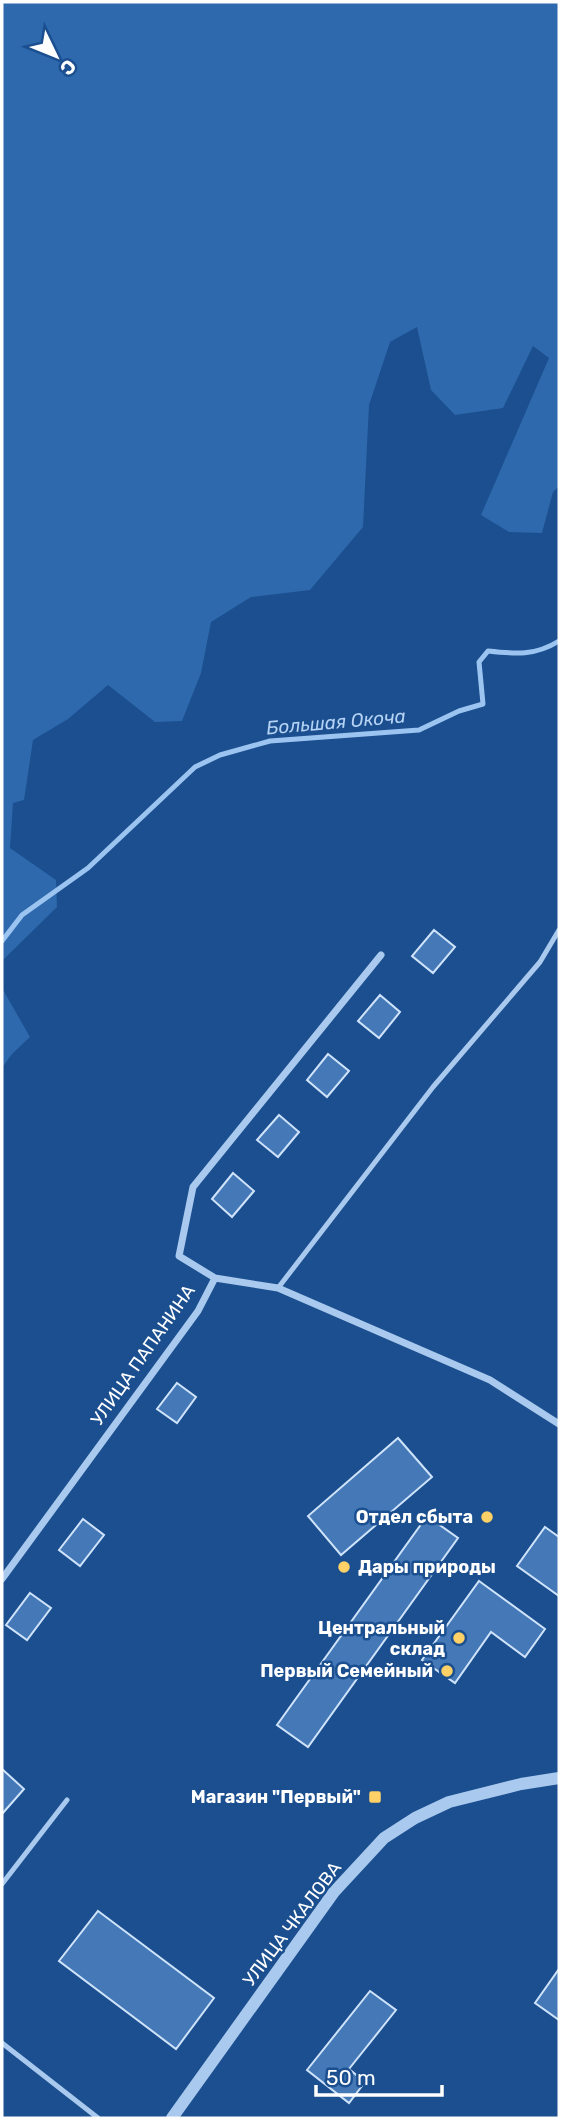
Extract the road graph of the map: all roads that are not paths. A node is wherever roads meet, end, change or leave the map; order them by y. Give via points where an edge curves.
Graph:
1 (559, 930) edge
2 (381, 955) dead end
3 (215, 1278) junction
4 (278, 1288) junction
5 (559, 1424) edge
6 (2, 1579) edge
7 (559, 1777) edge
8 (67, 1800) dead end
9 (2, 1884) edge
10 (2, 2043) edge
11 (98, 2118) edge
12 (172, 2118) edge

1 - 4 lane via 540,962 433,1087
2 - 3 street, УЛИЦА ПАПАНИНА via 193,1187 178,1256
3 - 4 street
3 - 6 street, УЛИЦА ПАПАНИНА via 198,1311
4 - 5 street via 490,1380
7 - 12 street, УЛИЦА ЧКАЛОВА via 449,1802 382,1840 334,1892
8 - 9 lane
10 - 11 lane

